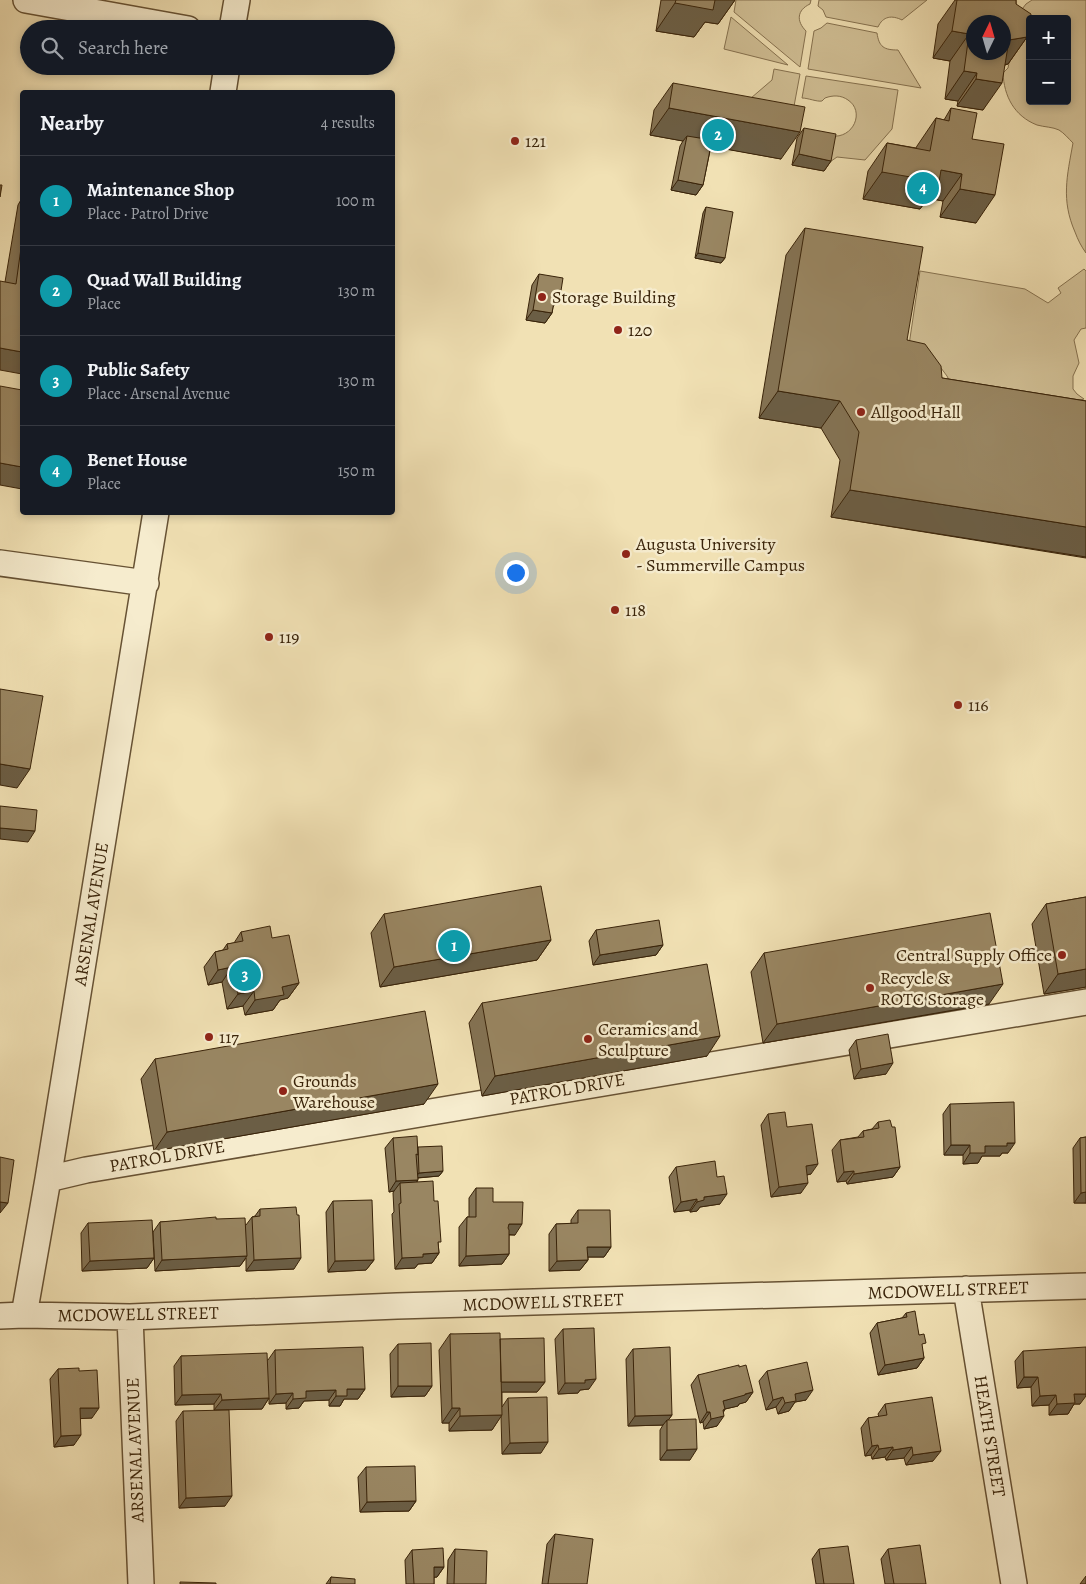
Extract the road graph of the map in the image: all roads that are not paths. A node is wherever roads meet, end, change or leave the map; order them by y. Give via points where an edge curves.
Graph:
1 (26, 0) edge
2 (237, 0) edge
3 (138, 20) edge
4 (234, 20) edge
5 (226, 75) edge
6 (223, 90) edge
7 (156, 515) edge
8 (0, 563) edge
9 (146, 583) junction
10 (1086, 1002) edge
11 (48, 1179) junction
12 (1086, 1286) edge
13 (966, 1289) junction
14 (12, 1315) edge
15 (130, 1317) junction
16 (141, 1584) edge
17 (1014, 1584) edge

1 - 3 street
2 - 4 street
5 - 6 street
7 - 9 street, ARSENAL AVENUE
8 - 9 street
9 - 11 street, ARSENAL AVENUE
10 - 11 street, PATROL DRIVE
11 - 14 street, ARSENAL AVENUE
12 - 13 street, MCDOWELL STREET
13 - 15 street, MCDOWELL STREET
13 - 17 street, HEATH STREET
14 - 15 street, MCDOWELL STREET
15 - 16 street, ARSENAL AVENUE

